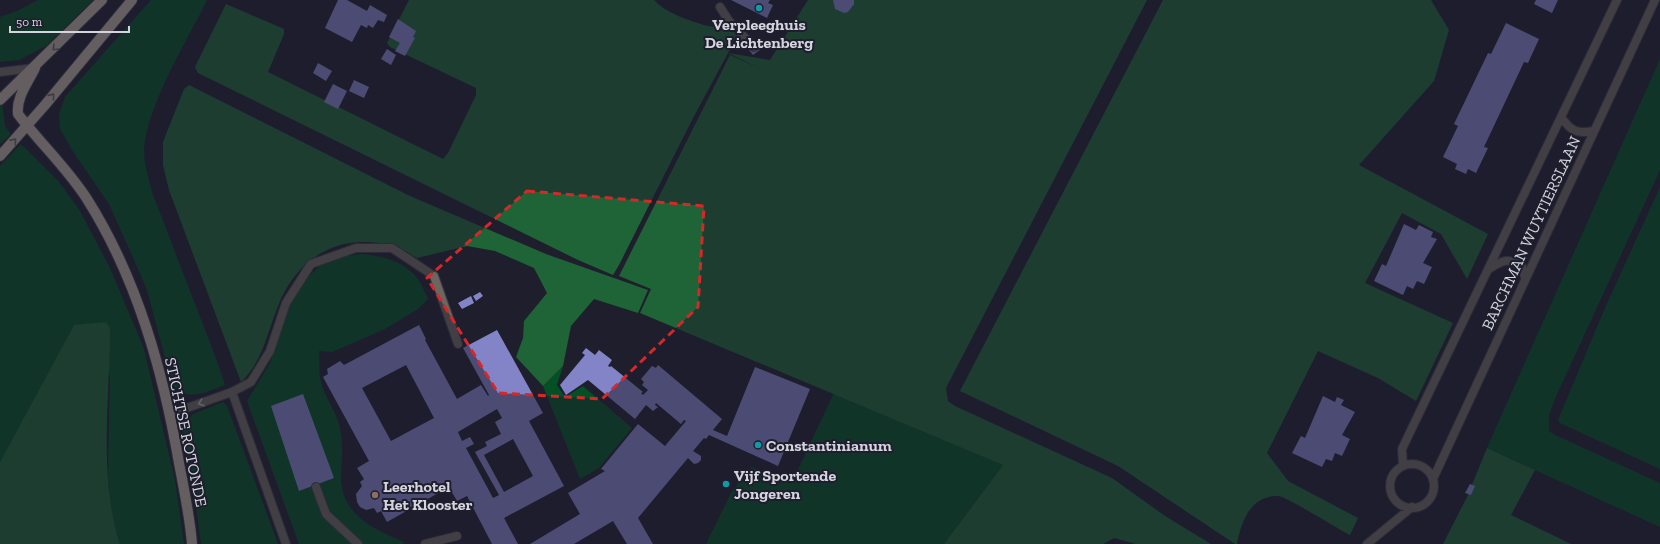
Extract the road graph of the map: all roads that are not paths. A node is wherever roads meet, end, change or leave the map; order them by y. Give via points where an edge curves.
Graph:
1 (102, 0) edge
2 (132, 0) edge
3 (1617, 0) edge
4 (1655, 0) edge
5 (720, 8) dead end
6 (754, 46) dead end
7 (34, 68) junction
8 (0, 72) edge
9 (0, 100) edge
10 (1561, 117) junction
11 (27, 126) junction
12 (1593, 132) junction
13 (0, 156) edge
14 (1488, 269) junction
15 (1525, 278) junction
16 (458, 344) dead end
17 (232, 392) junction
18 (170, 414) junction
19 (1403, 466) junction
20 (1434, 479) junction
21 (316, 487) dead end
22 (1412, 507) junction
23 (457, 536) dead end
24 (192, 544) edge
25 (286, 544) edge
26 (358, 544) edge
27 (425, 544) edge
28 (1367, 544) edge

1 -> 7 main road
11 -> 2 main road
3 - 10 street, BARCHMAN WUYTIERSLAAN
4 - 12 street, BARCHMAN WUYTIERSLAAN
5 - 6 street
7 - 8 street
7 - 9 main road
7 - 11 main road, STICHTSE ROTONDE via 17,106 18,114
10 - 12 street via 1568,127 1580,133
10 - 14 street, BARCHMAN WUYTIERSLAAN
13 -> 11 main road
11 - 18 main road, STICHTSE ROTONDE via 71,177 104,227 134,294 153,349
12 - 15 street, BARCHMAN WUYTIERSLAAN
14 - 15 street via 1501,261 1512,260 1522,267
14 - 19 street, BARCHMAN WUYTIERSLAAN via 1402,449
15 - 20 street, BARCHMAN WUYTIERSLAAN
16 - 17 street via 434,276 392,248 356,248 311,264 286,303 270,351 251,382
17 -> 18 street
17 - 25 street
18 - 24 main road, STICHTSE ROTONDE via 188,508
19 - 20 street via 1421,466 1429,471
19 - 22 street via 1394,474 1390,486 1394,498 1403,506
20 - 22 street via 1434,492 1427,502 1416,508
21 - 26 street via 326,514
22 - 28 street
23 - 27 street

